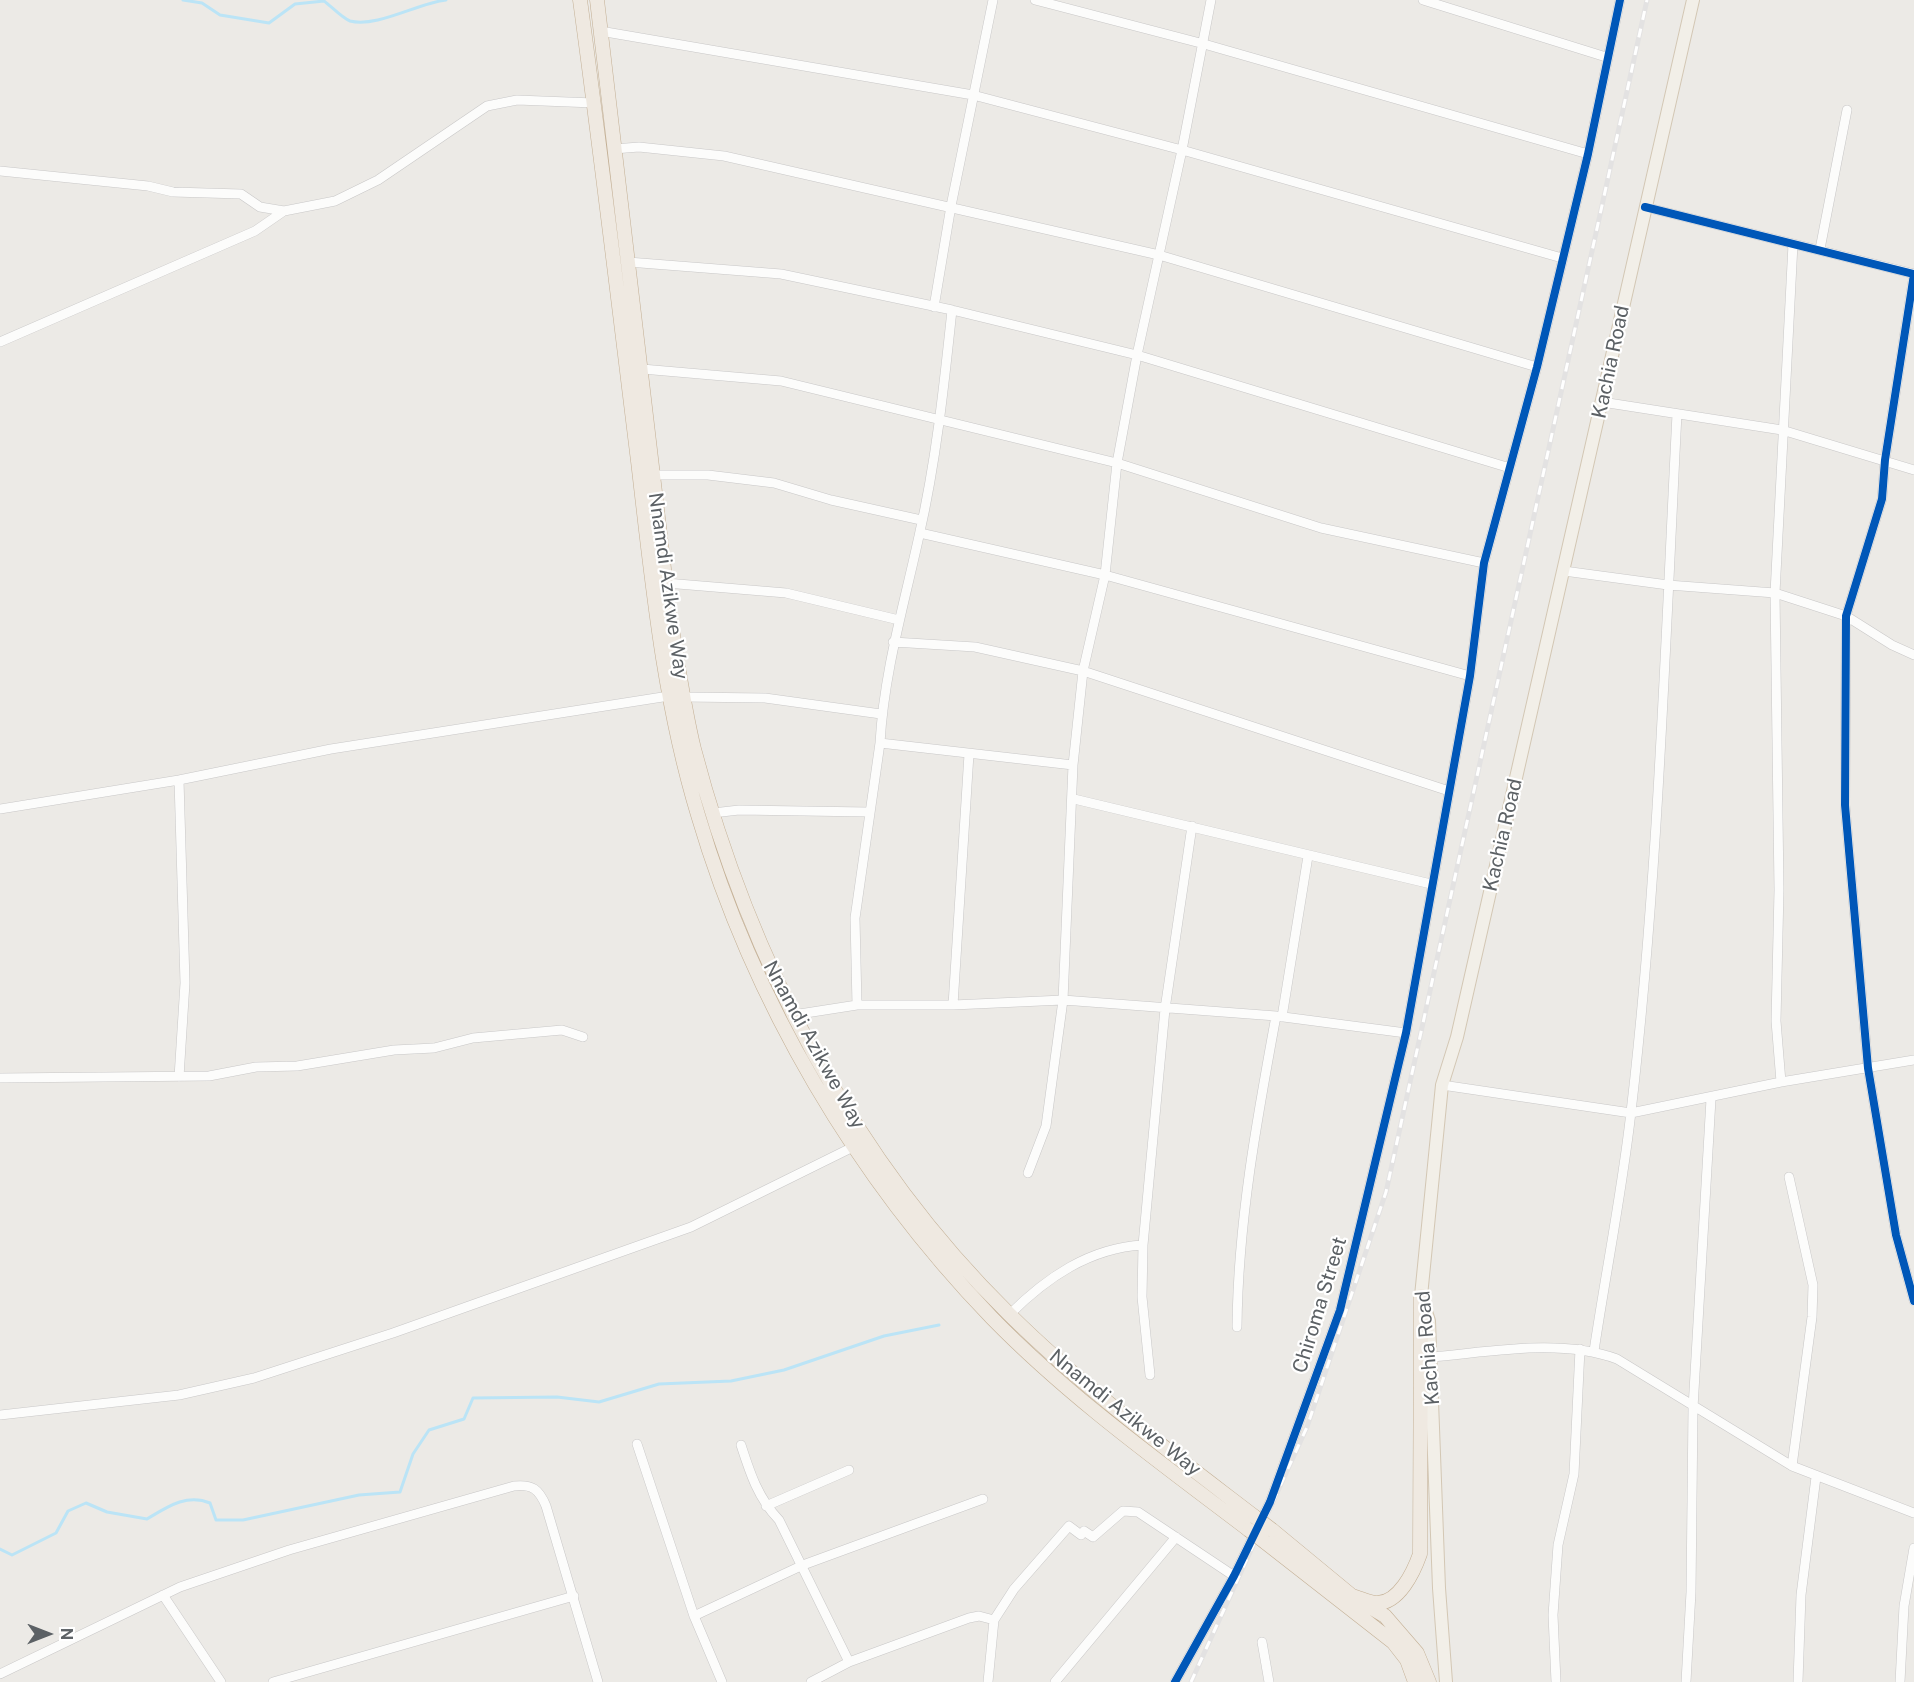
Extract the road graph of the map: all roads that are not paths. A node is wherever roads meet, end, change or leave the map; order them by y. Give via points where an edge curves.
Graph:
1 (580, 0) edge
2 (597, 0) edge
3 (993, 0) edge
4 (1035, 0) edge
5 (1211, 0) edge
6 (1423, 0) edge
7 (1620, 0) edge
8 (1693, 0) edge
9 (600, 31) junction
10 (1204, 44) junction
11 (1606, 57) junction
12 (973, 95) junction
13 (594, 103) junction
14 (1847, 110) dead end
15 (614, 149) junction
16 (1182, 150) junction
17 (1588, 154) junction
18 (0, 171) edge
19 (951, 206) junction
20 (1645, 207) junction
21 (284, 211) junction
22 (1793, 244) junction
23 (1820, 249) junction
24 (1159, 255) junction
25 (1562, 258) junction
26 (628, 262) junction
27 (934, 307) junction
28 (952, 310) junction
29 (0, 342) edge
30 (1137, 355) junction
31 (1537, 367) junction
32 (642, 369) junction
33 (1602, 402) junction
34 (1677, 414) junction
35 (940, 418) junction
36 (1782, 430) junction
37 (1885, 460) junction
38 (1117, 463) junction
39 (1509, 468) junction
40 (1914, 470) edge
41 (653, 475) junction
42 (921, 520) junction
43 (920, 533) junction
44 (1484, 563) junction
45 (1564, 572) junction
46 (1105, 575) junction
47 (666, 583) junction
48 (1668, 585) junction
49 (1775, 593) junction
50 (1846, 616) junction
51 (899, 621) junction
52 (893, 642) junction
53 (1914, 655) edge
54 (1083, 671) junction
55 (1470, 676) junction
56 (669, 696) junction
57 (684, 697) junction
58 (881, 714) junction
59 (880, 743) junction
60 (969, 754) junction
61 (1073, 765) junction
62 (179, 780) junction
63 (1449, 791) junction
64 (1074, 799) junction
65 (0, 809) edge
66 (868, 812) junction
67 (713, 813) junction
68 (1192, 826) junction
69 (1308, 856) junction
70 (1431, 884) junction
71 (1063, 1000) junction
72 (856, 1005) junction
73 (953, 1005) junction
74 (1165, 1009) junction
75 (793, 1015) junction
76 (1279, 1016) junction
77 (1406, 1033) junction
78 (583, 1037) dead end
79 (1914, 1060) edge
80 (1868, 1068) junction
81 (179, 1077) junction
82 (0, 1078) edge
83 (1781, 1082) junction
84 (1442, 1086) junction
85 (1711, 1099) junction
86 (1631, 1113) junction
87 (855, 1146) junction
88 (1028, 1173) dead end
89 (1789, 1177) dead end
90 (1143, 1245) junction
91 (1420, 1296) junction
92 (1914, 1301) edge
93 (1009, 1315) junction
94 (1238, 1327) dead end
95 (1580, 1349) junction
96 (1594, 1351) junction
97 (1431, 1357) junction
98 (1150, 1375) dead end
99 (1693, 1408) junction
100 (0, 1415) edge
101 (637, 1444) dead end
102 (741, 1445) dead end
103 (1792, 1466) junction
104 (849, 1470) dead end
105 (1816, 1478) junction
106 (983, 1499) dead end
107 (766, 1506) junction
108 (1914, 1513) edge
109 (1268, 1536) junction
110 (1176, 1537) junction
111 (1914, 1548) edge
112 (803, 1565) junction
113 (1234, 1576) junction
114 (163, 1595) junction
115 (574, 1596) junction
116 (1352, 1596) junction
117 (694, 1616) junction
118 (994, 1620) junction
119 (1262, 1642) dead end
120 (849, 1662) junction
121 (0, 1674) edge
122 (221, 1682) edge
123 (273, 1682) edge
124 (598, 1682) edge
125 (722, 1682) edge
126 (811, 1682) edge
127 (988, 1682) edge
128 (1055, 1682) edge
129 (1175, 1682) edge
130 (1269, 1682) edge
131 (1415, 1682) edge
132 (1429, 1682) edge
133 (1446, 1682) edge
134 (1556, 1682) edge
135 (1686, 1682) edge
136 (1798, 1682) edge
137 (1900, 1682) edge

1 - 13 highway, Nnamdi Azikwe Way
2 - 9 highway, Nnamdi Azikwe Way
3 - 12 street
4 - 10 street
5 - 10 street
6 - 11 street
7 - 11 street, Chiroma Street
8 - 20 main road, Kachia Road
9 - 12 street
9 - 15 highway, Nnamdi Azikwe Way
10 - 16 street
10 - 17 street
11 - 17 street, Chiroma Street
12 - 16 street
12 - 19 street
13 - 21 street via 517,100 487,106 378,180 335,201
13 - 56 highway, Nnamdi Azikwe Way
14 - 23 street
15 - 19 street via 639,147 724,156
15 - 26 highway, Nnamdi Azikwe Way
16 - 24 street
16 - 25 street
17 - 25 street, Chiroma Street
18 - 21 street via 173,192 241,194 260,207
19 - 24 street
19 - 27 street
20 - 22 street
20 - 33 main road, Kachia Road
21 - 29 street via 255,231
22 - 23 street
22 - 36 street
23 - 37 street via 1914,274
24 - 30 street
24 - 31 street
25 - 31 street, Chiroma Street
26 - 27 street via 781,274
26 - 32 highway, Nnamdi Azikwe Way
27 - 28 street
28 - 30 street
28 - 35 street
30 - 38 street
30 - 39 street
31 - 39 street, Chiroma Street
32 - 35 street via 781,381
32 - 41 highway, Nnamdi Azikwe Way
33 - 34 street
33 - 45 main road, Kachia Road
34 - 36 street
34 - 48 street
35 - 38 street
35 - 42 street
36 - 37 street
36 - 49 street
37 - 40 street
37 - 50 street via 1882,499
38 - 44 street via 1321,528
38 - 46 street
39 - 44 street, Chiroma Street
41 - 42 street via 774,483
41 - 47 highway, Nnamdi Azikwe Way
42 - 43 street
43 - 46 street
43 - 51 street
44 - 55 street, Chiroma Street
45 - 48 street
45 - 84 main road, Kachia Road via 1457,1037
46 - 54 street
46 - 55 street
47 - 51 street via 786,593
47 - 57 highway, Nnamdi Azikwe Way
48 - 49 street
48 - 86 street via 1659,773
49 - 50 street
49 - 83 street via 1779,890 1776,1021
50 - 53 street
50 - 80 street via 1845,805
51 - 52 street
52 - 54 street via 975,647
52 - 58 street
54 - 61 street
54 - 63 street
55 - 63 street, Chiroma Street
56 - 62 street via 331,749
56 - 87 highway, Nnamdi Azikwe Way via 697,814 742,940 797,1052
57 - 58 street via 765,698
57 - 67 highway, Nnamdi Azikwe Way
58 - 59 street
59 - 60 street
59 - 66 street
60 - 61 street
60 - 73 street
61 - 64 street
62 - 65 street
62 - 81 street via 185,983
63 - 70 street, Chiroma Street
64 - 68 street
64 - 71 street
66 - 67 street
66 - 72 street via 855,918
67 - 75 highway, Nnamdi Azikwe Way via 740,898
68 - 69 street
68 - 74 street
69 - 70 street
69 - 76 street
70 - 77 street, Chiroma Street
71 - 73 street
71 - 74 street
71 - 88 street via 1046,1126
72 - 73 street
72 - 75 street
74 - 76 street
74 - 90 street
75 - 93 highway, Nnamdi Azikwe Way via 852,1119 902,1189 958,1260
76 - 77 street
76 - 94 street via 1252,1147 1238,1279
77 - 113 street, Chiroma Street via 1340,1310 1270,1502
78 - 81 street via 562,1030 473,1038 434,1048
79 - 80 street
80 - 83 street
80 - 92 street via 1896,1235
81 - 82 street
83 - 85 street
84 - 86 street
84 - 91 main road, Kachia Road
85 - 86 street
85 - 99 street
86 - 96 street
87 - 100 street via 691,1227 254,1378 179,1395
87 - 109 highway, Nnamdi Azikwe Way, bridge via 914,1229 992,1318 1034,1359 1093,1410 1249,1530
89 - 103 street via 1813,1285
90 - 93 street via 1124,1246 1066,1268
90 - 98 street via 1142,1296
91 - 97 main road, Kachia Road via 1429,1321
91 - 116 highway via 1420,1554 1406,1583 1388,1599 1374,1603
93 - 109 highway, Nnamdi Azikwe Way, bridge via 1103,1400 1255,1517
95 - 96 street
95 - 97 street
95 - 134 street via 1574,1474 1558,1545 1553,1615
96 - 99 street via 1617,1359
97 - 133 main road, Kachia Road
99 - 103 street
99 - 135 street
101 - 117 street
102 - 107 street
103 - 105 street
104 - 107 street
105 - 108 street
105 - 136 street via 1800,1595
106 - 112 street
107 - 112 street via 779,1520
109 - 116 highway, Nnamdi Azikwe Way
109 - 131 highway via 1393,1642 1407,1660
110 - 113 street
110 - 118 street via 1138,1512 1129,1511 1118,1513 1093,1537 1084,1531 1081,1535 1069,1526 1014,1589
110 - 128 street
111 - 137 street via 1904,1606
112 - 117 street
112 - 120 street
113 - 129 street, Chiroma Street
114 - 115 street via 289,1550 527,1485 542,1495
114 - 121 street
114 - 122 street
115 - 123 street
115 - 124 street
116 - 132 highway, Nnamdi Azikwe Way via 1384,1616 1403,1634 1417,1653
117 - 125 street
118 - 120 street via 969,1618
118 - 127 street
119 - 130 street
120 - 126 street

